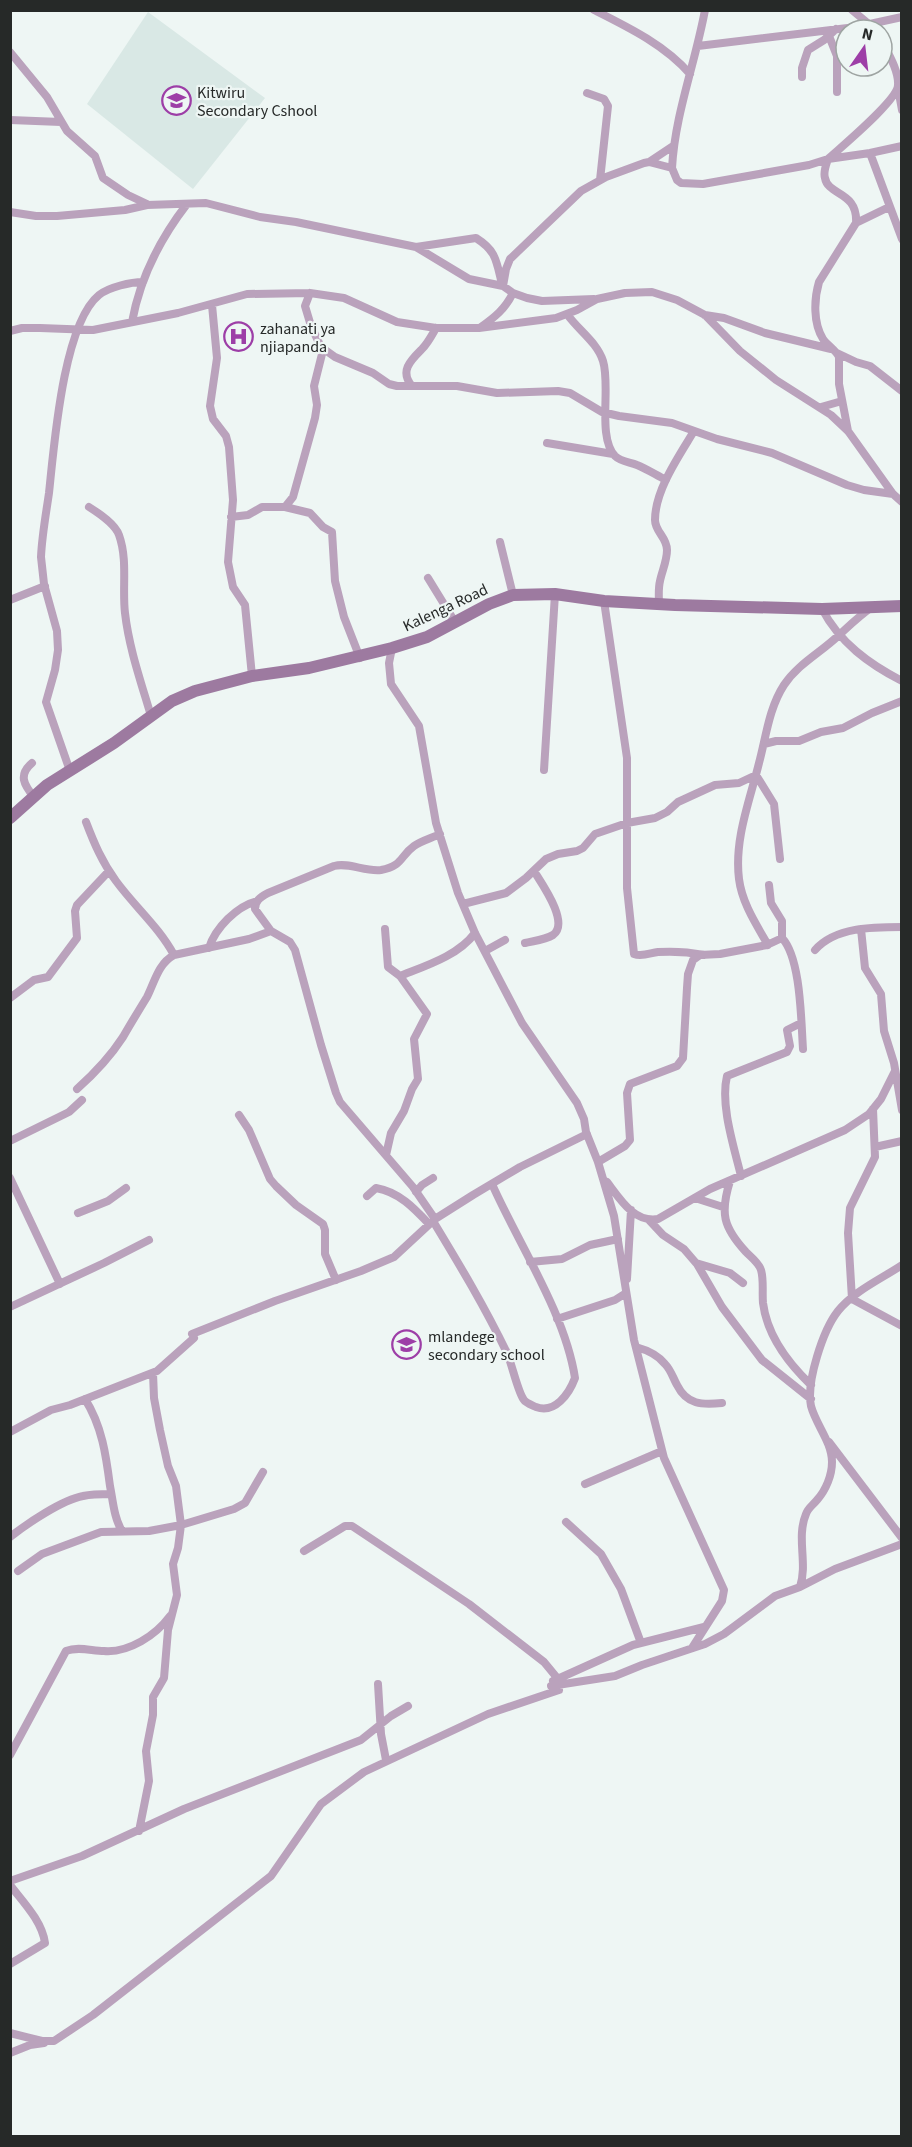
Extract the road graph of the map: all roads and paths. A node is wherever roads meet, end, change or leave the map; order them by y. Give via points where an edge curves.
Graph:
1 (594, 10) edge
2 (705, 10) edge
3 (834, 29) edge
4 (834, 31) edge
5 (829, 36) junction
6 (698, 46) junction
7 (10, 52) edge
8 (894, 72) edge
9 (690, 74) junction
10 (802, 77) dead end
11 (898, 87) junction
12 (837, 92) dead end
13 (587, 93) dead end
14 (902, 110) edge
15 (10, 120) edge
16 (60, 122) junction
17 (673, 146) junction
18 (902, 146) edge
19 (870, 153) junction
20 (828, 159) junction
21 (649, 162) junction
22 (672, 168) junction
23 (600, 180) junction
24 (187, 204) junction
25 (147, 205) junction
26 (890, 207) junction
27 (10, 212) edge
28 (856, 223) junction
29 (902, 239) edge
30 (416, 247) junction
31 (143, 282) junction
32 (503, 286) junction
33 (310, 293) junction
34 (513, 293) junction
35 (597, 299) junction
36 (212, 305) junction
37 (567, 314) junction
38 (705, 315) junction
39 (132, 322) junction
40 (436, 328) junction
41 (479, 328) junction
42 (78, 330) junction
43 (10, 331) edge
44 (321, 347) junction
45 (835, 351) junction
46 (412, 386) junction
47 (902, 391) edge
48 (842, 401) junction
49 (821, 407) junction
50 (605, 413) junction
51 (694, 431) junction
52 (848, 431) junction
53 (547, 443) dead end
54 (613, 454) junction
55 (666, 480) junction
56 (892, 494) junction
57 (902, 502) edge
58 (90, 507) dead end
59 (285, 507) junction
60 (231, 517) junction
61 (500, 542) dead end
62 (428, 578) dead end
63 (45, 586) junction
64 (555, 594) junction
65 (513, 596) junction
66 (10, 600) edge
67 (604, 601) junction
68 (659, 605) junction
69 (902, 606) edge
70 (873, 607) junction
71 (822, 609) junction
72 (455, 622) junction
73 (838, 636) junction
74 (392, 648) junction
75 (360, 657) junction
76 (252, 676) junction
77 (902, 681) edge
78 (902, 701) edge
79 (151, 716) junction
80 (764, 744) junction
81 (32, 763) dead end
82 (544, 770) dead end
83 (70, 771) junction
84 (756, 775) junction
85 (34, 797) junction
86 (13, 812) edge
87 (86, 822) dead end
88 (627, 823) junction
89 (440, 834) junction
90 (780, 859) dead end
91 (109, 871) junction
92 (534, 872) junction
93 (769, 885) dead end
94 (257, 901) junction
95 (463, 904) junction
96 (902, 927) edge
97 (385, 929) dead end
98 (861, 929) junction
99 (271, 931) junction
100 (475, 933) junction
101 (782, 938) junction
102 (505, 940) dead end
103 (525, 943) dead end
104 (768, 945) junction
105 (209, 948) junction
106 (815, 950) dead end
107 (485, 951) junction
108 (174, 955) junction
109 (704, 955) junction
110 (400, 976) junction
111 (10, 998) edge
112 (801, 1023) junction
113 (803, 1049) dead end
114 (895, 1071) junction
115 (77, 1089) dead end
116 (82, 1100) dead end
117 (873, 1109) junction
118 (902, 1110) edge
119 (239, 1115) dead end
120 (587, 1134) junction
121 (10, 1141) edge
122 (902, 1141) edge
123 (875, 1147) junction
124 (386, 1155) junction
125 (598, 1162) junction
126 (741, 1176) junction
127 (603, 1177) junction
128 (10, 1178) edge
129 (433, 1178) dead end
130 (730, 1181) junction
131 (492, 1184) junction
132 (126, 1188) dead end
133 (416, 1191) junction
134 (367, 1196) dead end
135 (694, 1198) junction
136 (723, 1208) junction
137 (631, 1210) junction
138 (78, 1213) dead end
139 (432, 1221) junction
140 (649, 1221) junction
141 (618, 1239) junction
142 (149, 1240) dead end
143 (531, 1262) junction
144 (697, 1264) junction
145 (902, 1265) edge
146 (336, 1280) junction
147 (743, 1283) dead end
148 (60, 1284) junction
149 (626, 1290) junction
150 (852, 1299) junction
151 (10, 1307) edge
152 (557, 1319) junction
153 (902, 1326) edge
154 (636, 1347) junction
155 (153, 1373) junction
156 (811, 1385) junction
157 (85, 1399) junction
158 (811, 1399) junction
159 (722, 1403) dead end
160 (10, 1432) edge
161 (824, 1437) junction
162 (662, 1451) junction
163 (262, 1472) dead end
164 (585, 1484) dead end
165 (111, 1494) junction
166 (566, 1522) dead end
167 (181, 1525) junction
168 (122, 1532) junction
169 (10, 1537) edge
170 (902, 1538) edge
171 (902, 1544) edge
172 (304, 1551) dead end
173 (18, 1571) dead end
174 (800, 1587) junction
175 (175, 1606) junction
176 (704, 1627) junction
177 (641, 1643) junction
178 (692, 1648) junction
179 (378, 1684) dead end
180 (554, 1685) junction
181 (408, 1706) dead end
182 (380, 1724) junction
183 (10, 1755) edge
184 (386, 1760) junction
185 (139, 1831) junction
186 (10, 1883) edge
187 (10, 1964) edge
188 (10, 2033) edge
189 (51, 2042) junction
190 (10, 2053) edge

1 - 9 street via 645,38
2 - 6 street
3 - 6 street
4 - 5 street
5 - 10 street via 808,50
5 - 12 street via 837,56
6 - 9 street
7 - 16 street via 47,97
8 - 11 street
9 - 17 street
11 - 14 street
11 - 20 street via 885,106
13 - 23 street via 604,99 608,106
15 - 16 street
16 - 25 street via 94,156 103,178
17 - 21 street
17 - 22 street
18 - 19 street
19 - 20 street
19 - 26 street
20 - 22 street via 703,184 681,183
20 - 28 street via 826,182 848,198 856,213
21 - 22 street
21 - 23 street
23 - 32 street via 581,191 520,247 510,259
24 - 25 street
24 - 30 street via 206,203
24 - 31 street via 153,257
25 - 27 street via 57,216
26 - 28 street
26 - 29 street
28 - 45 street via 816,292 819,332
30 - 32 street via 470,279
30 - 32 street via 476,238 489,246 496,257
31 - 39 street
31 - 42 street via 101,293
32 - 34 street
33 - 36 street via 247,294
33 - 40 street via 344,298 397,322
33 - 44 street via 305,306
34 - 35 street via 542,301
34 - 41 street via 499,313
35 - 37 street
35 - 38 street via 652,292
36 - 39 street
36 - 60 street via 218,358 210,406 229,447
37 - 41 street
37 - 50 street via 602,358
38 - 45 street
38 - 49 street via 776,380
39 - 42 street
40 - 41 street
40 - 46 street via 407,365 407,378
42 - 43 street
42 - 63 street via 60,391 42,540
44 - 46 street via 389,384
44 - 59 street via 313,390 315,418 292,499
45 - 47 street via 870,366
45 - 48 street via 839,357
46 - 50 street via 467,387 497,393 563,391
48 - 49 street
48 - 52 street
49 - 52 street
50 - 51 street via 672,423
50 - 54 street
51 - 55 street
51 - 56 street via 772,453 847,485
52 - 56 street
53 - 54 street
54 - 55 street
55 - 68 street via 655,518 667,546
56 - 57 street
58 - 79 street via 120,537 129,638
59 - 60 street via 262,507 248,515
59 - 75 street via 310,513 332,532 335,581
60 - 76 street via 228,562 233,587 245,605
61 - 65 street
62 - 72 street
63 - 66 street
63 - 83 street via 56,624 58,650 46,705
64 - 65 main road, Kalenga Road
64 - 67 main road, Kalenga Road
64 - 82 street
65 - 72 main road, Kalenga Road
67 - 68 main road, Kalenga Road
67 - 88 street via 627,758
68 - 71 main road, Kalenga Road
69 - 70 main road, Kalenga Road
70 - 71 main road, Kalenga Road
70 - 73 street
71 - 73 street
72 - 74 main road, Kalenga Road via 427,637
73 - 77 street via 871,663
73 - 80 street via 783,686
74 - 75 main road, Kalenga Road
74 - 89 street via 391,684 419,726
75 - 76 main road, Kalenga Road
76 - 79 main road, Kalenga Road via 195,691
78 - 80 street via 843,729 799,741
79 - 83 main road, Kalenga Road
80 - 84 street
81 - 85 street via 23,776
83 - 85 main road, Kalenga Road
84 - 88 street via 738,783 715,785 655,818
84 - 90 street via 774,804
84 - 104 street via 740,839 739,879 744,900
85 - 86 main road, Kalenga Road
87 - 91 street
88 - 92 street via 595,834 577,851 551,856
88 - 109 street via 627,888 634,954
89 - 94 street via 414,846 396,865 380,870 341,864
89 - 95 street
91 - 108 street via 165,938
91 - 111 street via 77,905 77,938 48,977 34,980
92 - 95 street via 506,893
92 - 103 street via 546,888 559,923 552,936
93 - 101 street via 771,903 782,921
94 - 99 street via 255,909
94 - 105 street via 242,906
95 - 100 street
96 - 98 street
97 - 110 street via 387,965
98 - 106 street via 826,940
98 - 114 street via 865,968 881,994 884,1031
99 - 105 street
99 - 124 street via 290,942 295,950 336,1093
100 - 107 street
100 - 110 street via 464,946
101 - 104 street
101 - 112 street via 793,957
102 - 107 street
104 - 109 street
105 - 108 street
107 - 120 street via 522,1023 577,1103
108 - 115 street via 165,960 108,1059
109 - 125 street via 693,960 688,974 681,1062 630,1084 628,1143
110 - 124 street via 427,1016 414,1039 418,1079 391,1133
112 - 113 street
112 - 126 street via 787,1030 787,1052 727,1076 729,1123
114 - 117 street
114 - 118 street
116 - 121 street via 69,1112
117 - 123 street
117 - 126 street via 845,1130
119 - 146 street via 270,1179 323,1224 325,1254
120 - 125 street
120 - 131 street
122 - 123 street
123 - 150 street via 875,1157 850,1208
124 - 133 street
125 - 127 street
126 - 130 street
127 - 137 street
127 - 141 street
128 - 148 street
129 - 133 street
130 - 135 street
130 - 136 street
131 - 139 street
131 - 143 street
132 - 138 street via 101,1205
133 - 139 street
134 - 139 street via 376,1188 395,1195
135 - 136 street
135 - 140 street
136 - 156 street via 730,1232 761,1270 763,1305 772,1333
137 - 140 street
137 - 149 street
139 - 146 street via 394,1257
139 - 152 street via 506,1351 523,1399 544,1409 558,1404 575,1378
140 - 144 street
141 - 143 street via 590,1245 562,1259
141 - 149 street
142 - 148 street
143 - 152 street
144 - 147 street via 730,1273
144 - 158 street via 722,1307 762,1360
145 - 150 street
146 - 155 street via 193,1336
148 - 151 street
149 - 152 street via 615,1300
149 - 154 street
150 - 153 street
150 - 156 street via 830,1325
154 - 159 street via 664,1362 688,1400 701,1405
154 - 162 street
155 - 157 street
155 - 167 street via 154,1398 176,1486
156 - 158 street
157 - 160 street via 51,1410
157 - 165 street via 98,1423
158 - 161 street
161 - 170 street
161 - 174 street via 832,1461 830,1475 803,1524
162 - 164 street
162 - 176 street via 724,1590 722,1601
163 - 167 street via 245,1503
165 - 168 street
165 - 169 street via 72,1499
166 - 177 street via 593,1545 607,1564 621,1588
167 - 168 street via 149,1532
167 - 175 street via 173,1564
168 - 173 street via 102,1532 58,1547
171 - 174 street
172 - 180 street via 352,1526 469,1604 544,1662
174 - 178 street via 775,1596 718,1637
175 - 183 street via 158,1630 123,1649 66,1651
175 - 185 street via 167,1638 164,1678 153,1698 146,1751 148,1781
176 - 177 street
176 - 178 street
177 - 180 street
178 - 180 street via 615,1676
179 - 182 street
180 - 184 street
181 - 182 street
182 - 184 street
182 - 185 street via 361,1740 206,1800
184 - 189 street via 321,1804 271,1876 93,2015
185 - 186 street
186 - 187 street via 34,1917 45,1943
188 - 189 street
189 - 190 street

